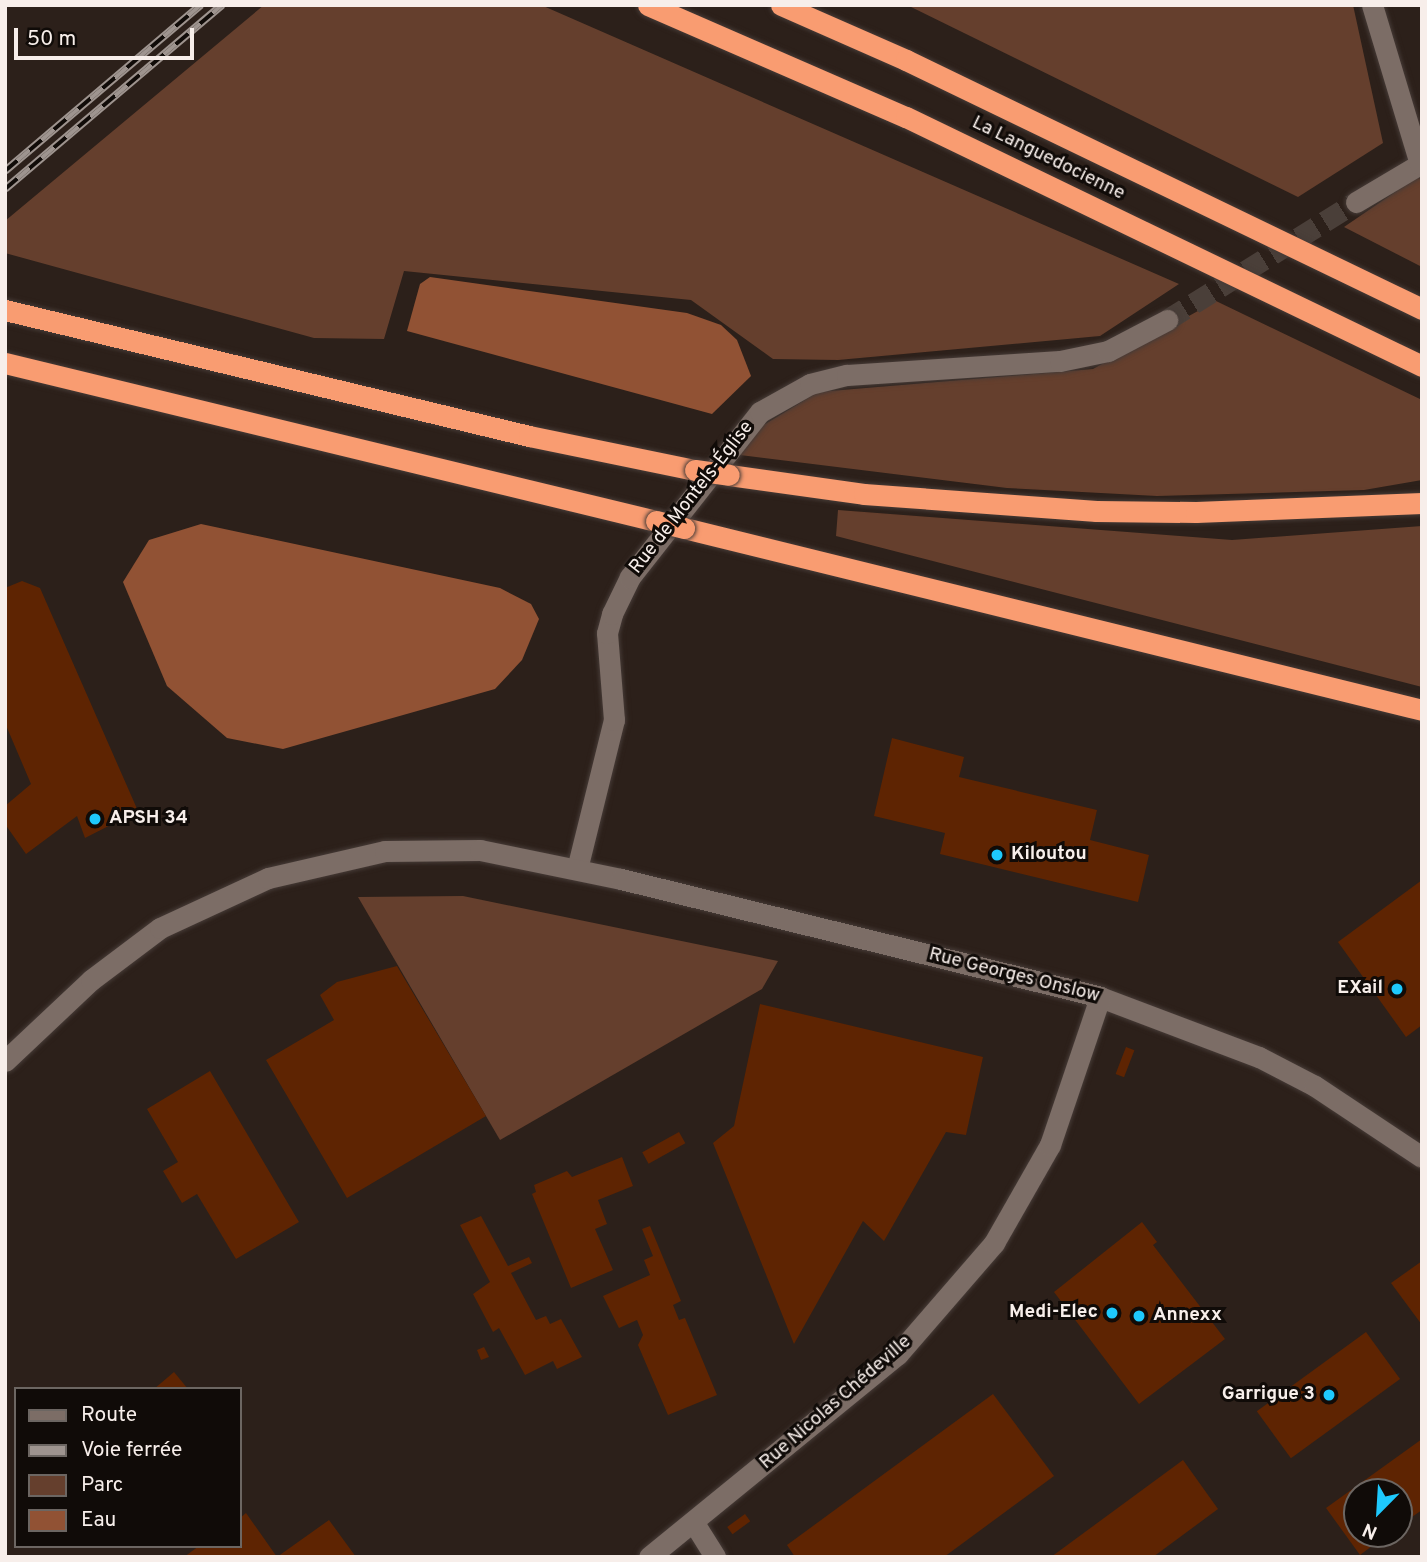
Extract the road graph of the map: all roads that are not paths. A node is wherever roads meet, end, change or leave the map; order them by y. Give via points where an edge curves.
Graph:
1 (648, 5) edge
2 (781, 5) edge
3 (1372, 5) edge
4 (1356, 202) tunnel mouth
5 (5, 310) edge
6 (1422, 310) edge
7 (1167, 320) tunnel mouth
8 (5, 363) edge
9 (1422, 366) edge
10 (1422, 503) edge
11 (1422, 710) edge
12 (577, 869) junction
13 (1100, 997) junction
14 (5, 1061) edge
15 (1422, 1157) edge
16 (694, 1523) junction
17 (649, 1557) edge
18 (715, 1557) edge

1 - 9 highway, La Languedocienne via 906,117
2 - 6 highway, La Languedocienne via 941,77
3 - 4 street via 1420,164
5 - 10 highway, bridge via 529,436 695,470 864,494 1096,511
7 - 12 street, Rue de Montels-Église via 1108,351 1060,361 847,375 810,384 760,412 630,577 612,614 607,633 614,720
8 - 11 highway, bridge
12 - 13 street, Rue Georges Onslow
12 - 14 street via 480,850 385,851 268,878 160,928 91,980
13 - 15 street, Rue Georges Onslow via 1259,1057 1315,1086
13 - 16 street, Rue Nicolas Chédeville via 1050,1145 994,1243 898,1354
16 - 17 street, Rue Nicolas Chédeville
16 - 18 street

